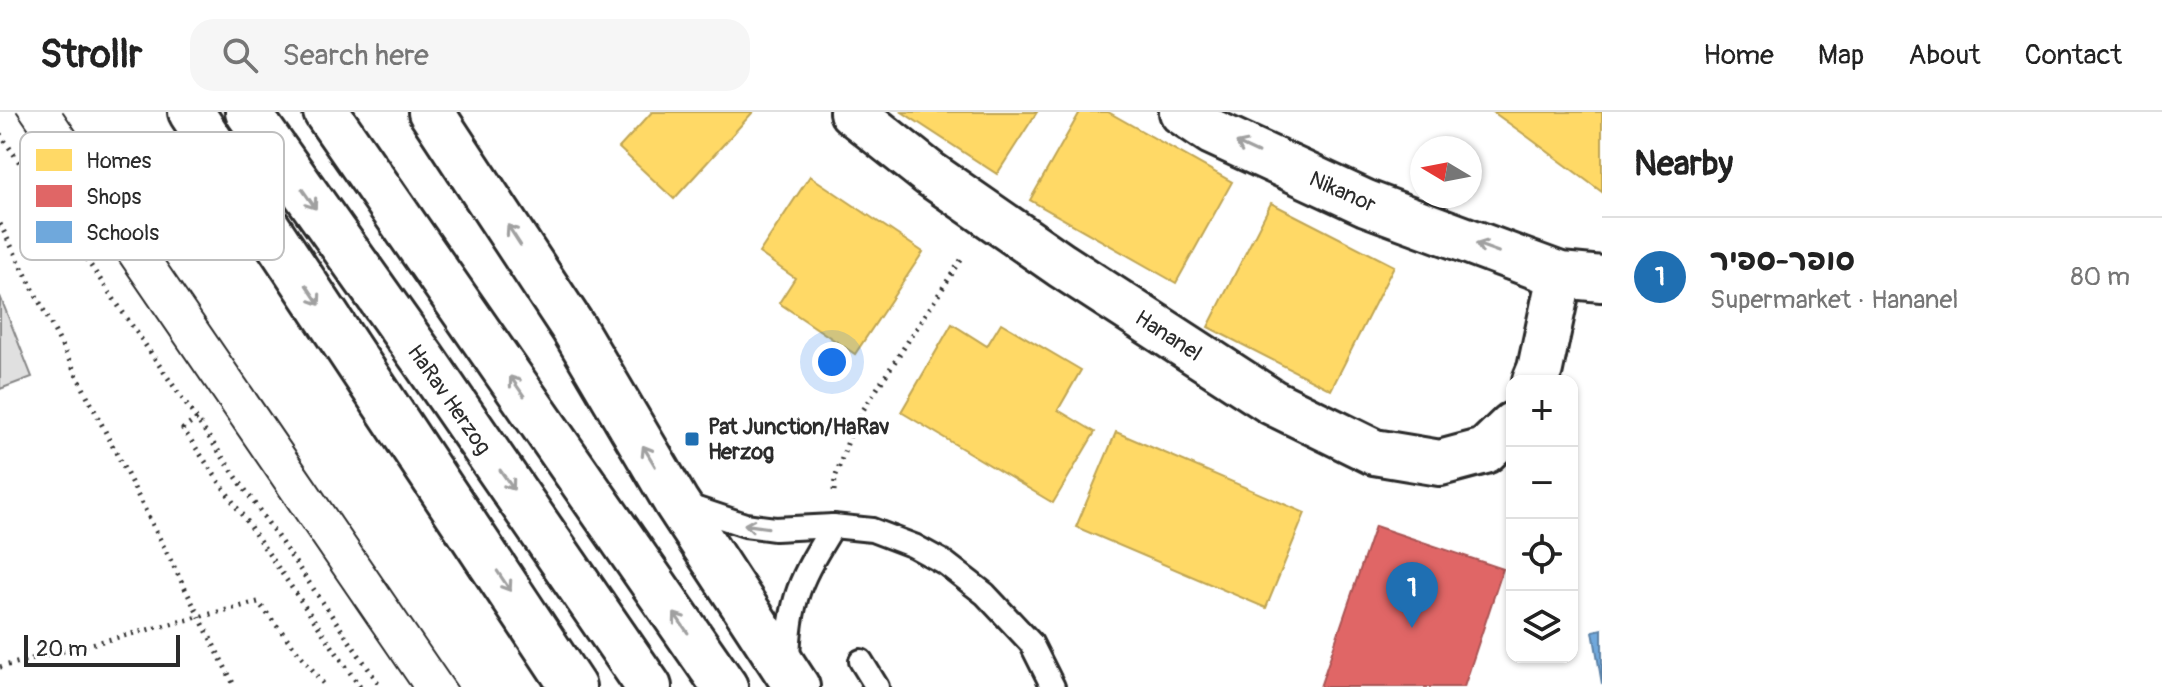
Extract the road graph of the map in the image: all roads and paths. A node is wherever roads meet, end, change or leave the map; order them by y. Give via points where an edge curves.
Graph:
1 (191, 112) edge
2 (248, 112) edge
3 (326, 112) edge
4 (431, 112) edge
5 (852, 112) edge
6 (1182, 112) edge
7 (204, 132) edge
8 (262, 132) edge
9 (0, 134) edge
10 (20, 163) edge
11 (284, 163) edge
12 (990, 216) junction
13 (0, 224) edge
14 (284, 252) edge
15 (87, 260) edge
16 (1581, 277) edge
17 (1538, 375) edge
18 (197, 419) junction
19 (1506, 431) edge
20 (676, 502) junction
21 (833, 526) junction
22 (199, 617) junction
23 (861, 661) dead end
24 (0, 667) edge
25 (792, 679) edge
26 (235, 687) edge
27 (326, 687) edge
28 (360, 687) edge
29 (381, 687) edge
30 (573, 687) edge
31 (649, 687) edge
32 (725, 687) edge
33 (877, 687) edge
34 (1053, 687) edge

1 -> 7 main road
2 -> 8 main road, HaRav Herzog
32 -> 3 main road
20 -> 4 main road via 574,329
5 - 12 main road, Hananel
16 -> 6 main road, Nikanor via 1366,203 1212,132
9 - 10 path
11 -> 31 main road, HaRav Herzog
12 - 19 main road, Hananel via 1272,402 1374,452 1440,463 1485,451
12 - 21 path via 854,424 835,478
13 - 22 path
14 -> 30 main road
15 - 18 path
16 - 17 main road
18 - 28 path via 183,429
18 - 29 path
21 -> 20 lane via 745,525
20 - 25 main road
21 - 25 lane via 793,601 788,633
21 - 34 lane via 872,530 945,563 985,594 1031,643
22 - 24 path
22 - 26 path
22 - 27 path via 258,602
23 - 33 lane

